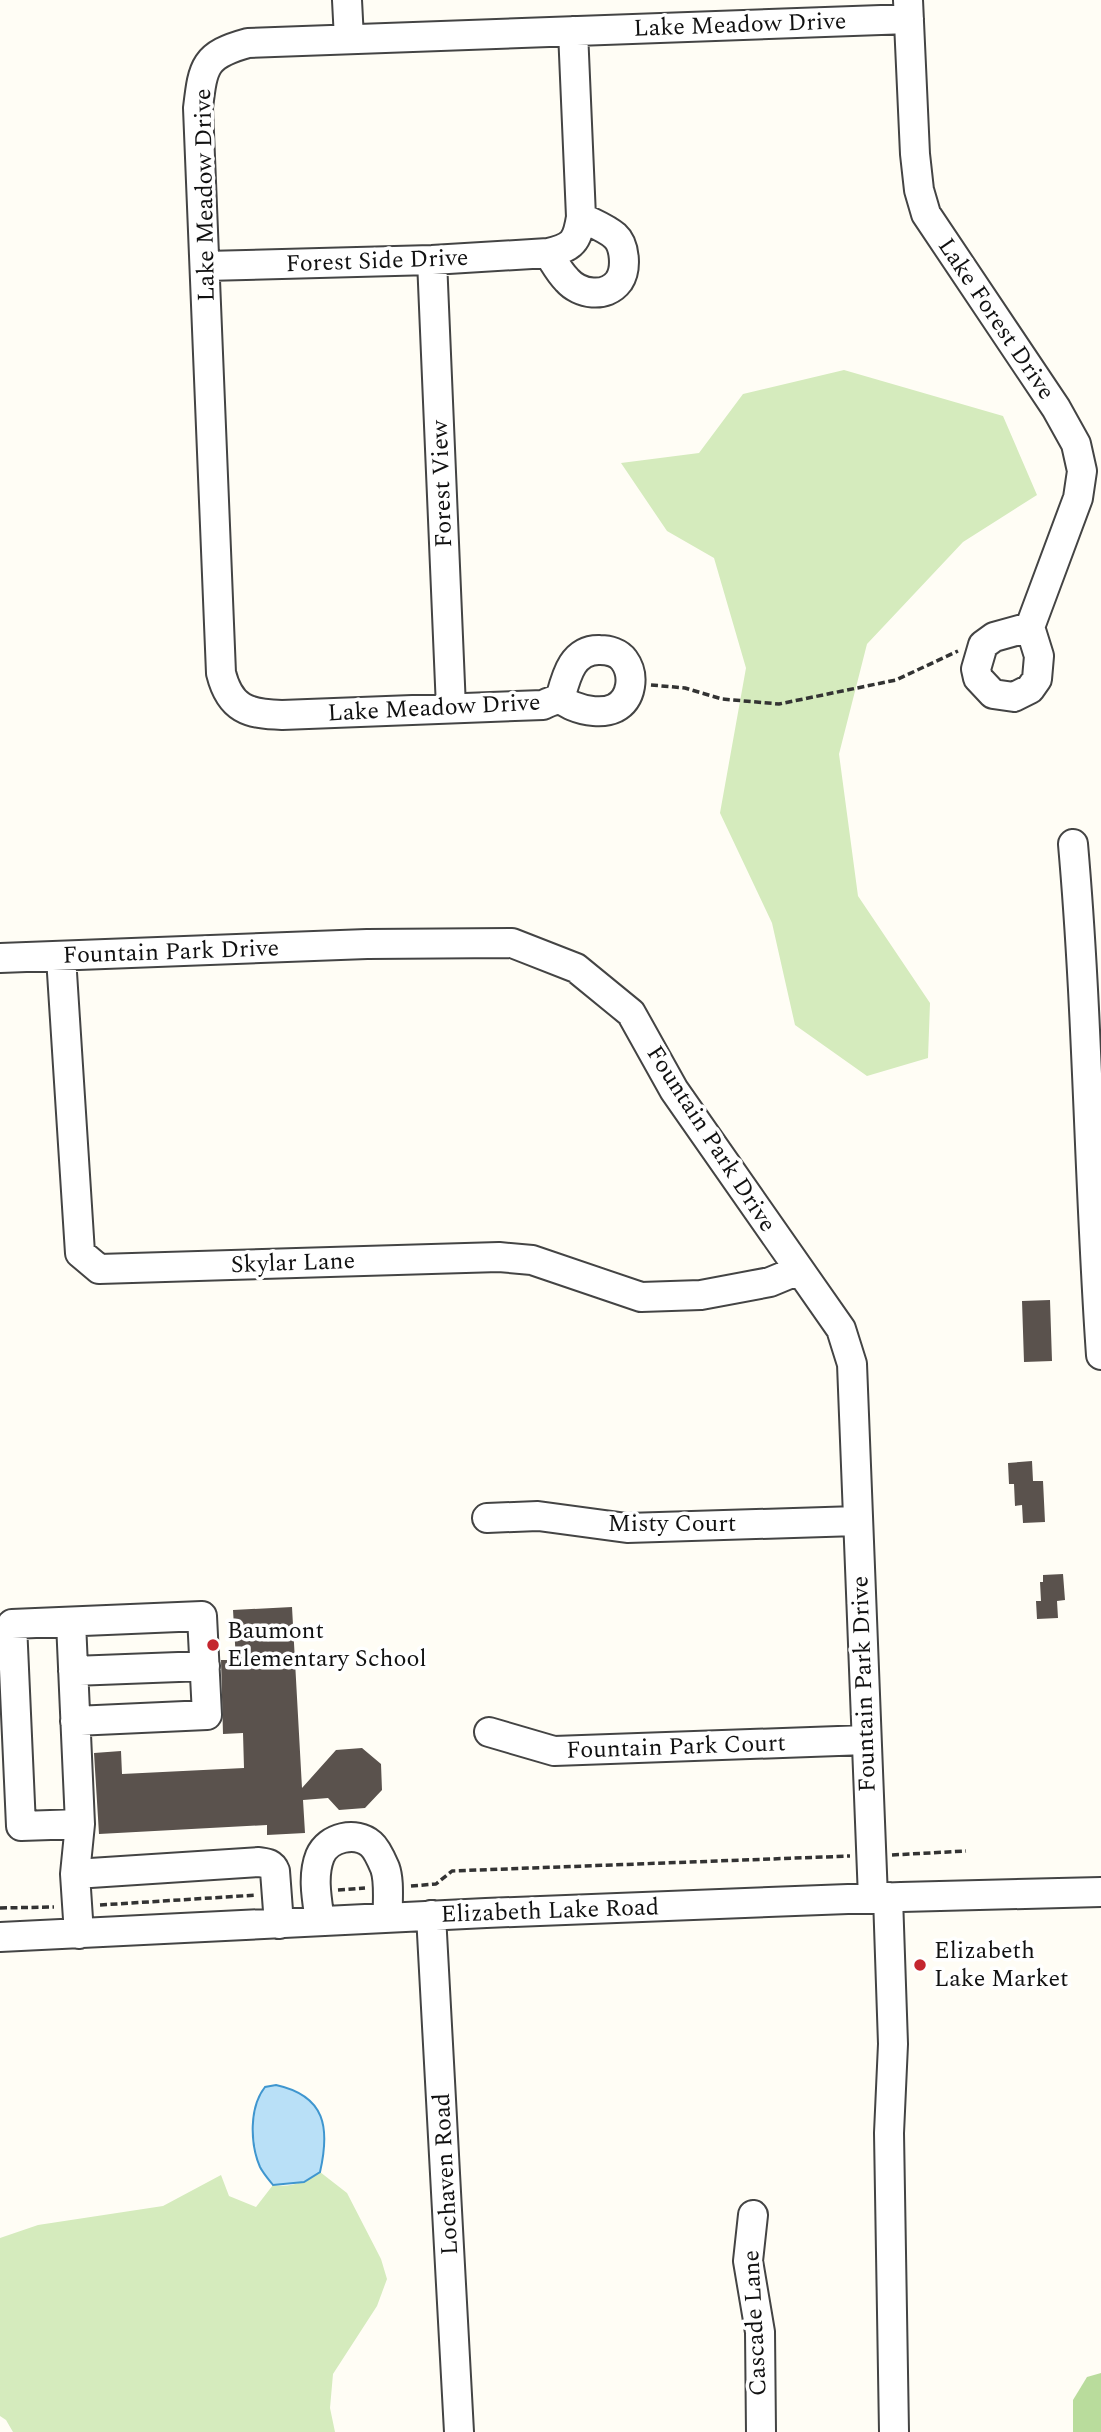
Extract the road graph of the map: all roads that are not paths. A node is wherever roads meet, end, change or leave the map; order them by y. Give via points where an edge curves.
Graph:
1 (347, 0) edge
2 (909, 9) edge
3 (573, 31) junction
4 (349, 39) junction
5 (582, 217) junction
6 (548, 253) junction
7 (432, 260) junction
8 (205, 266) junction
9 (1030, 626) junction
10 (561, 699) junction
11 (451, 708) junction
12 (1073, 844) dead end
13 (61, 957) junction
14 (0, 958) edge
15 (799, 1270) junction
16 (1101, 1354) edge
17 (487, 1518) dead end
18 (857, 1521) junction
19 (71, 1622) junction
20 (205, 1666) junction
21 (73, 1671) junction
22 (75, 1721) junction
23 (489, 1732) dead end
24 (866, 1740) junction
25 (80, 1824) junction
26 (75, 1874) junction
27 (1101, 1892) edge
28 (881, 1897) junction
29 (317, 1904) junction
30 (278, 1905) junction
31 (431, 1915) junction
32 (388, 1917) junction
33 (78, 1920) junction
34 (0, 1937) edge
35 (753, 2215) dead end
36 (459, 2432) edge
37 (761, 2432) edge
38 (894, 2432) edge

1 - 4 street
2 - 3 street, Lake Meadow Drive
2 - 9 street, Lake Forest Drive via 915,153 926,214 1055,408 1076,444 1082,471 1078,498
3 - 4 street, Lake Meadow Drive
3 - 5 street, Forest Side Drive
4 - 8 street, Lake Meadow Drive via 247,43 210,59 201,79 198,108
5 - 6 street, Forest Side Drive via 574,241
5 - 6 street via 616,236 624,265 619,281 605,292 587,293 568,282
6 - 7 street, Forest Side Drive
7 - 8 street, Forest Side Drive
7 - 11 street, Forest View
8 - 11 street, Lake Meadow Drive via 224,683 236,702 254,714
9 - 9 street via 994,637 981,649 975,669 993,694 1014,697 1030,690 1037,680 1040,656
10 - 10 street, Lake Meadow Drive via 589,711 612,709 624,701 631,684 624,660 614,653 592,650 580,655 565,678
10 - 11 street, Lake Meadow Drive via 543,705
12 - 16 street
13 - 14 street, Fountain Park Drive
13 - 15 street, Fountain Park Drive via 512,943 576,968 631,1013 674,1090
13 - 15 street, Skylar Lane via 80,1253 99,1269 499,1258 532,1260 641,1297 701,1295 770,1282
15 - 18 street, Fountain Park Drive via 841,1329 852,1364
17 - 18 street, Misty Court via 538,1516 627,1528
18 - 24 street, Fountain Park Drive
19 - 20 street via 202,1616
19 - 21 street
19 - 25 street via 12,1624 20,1813 21,1826
20 - 21 street
20 - 22 street via 207,1715
21 - 22 street
22 - 25 street
23 - 24 street, Fountain Park Court via 554,1751
24 - 28 street, Fountain Park Drive via 871,1855
25 - 26 street
26 - 30 street via 259,1862 273,1866
26 - 33 street
27 - 28 street, Elizabeth Lake Road
28 - 31 street, Elizabeth Lake Road
28 - 38 street, Fountain Park Drive via 893,2044 889,2133
29 - 30 street, Elizabeth Lake Road
29 - 32 street, Elizabeth Lake Road
29 - 32 street via 316,1874 329,1843 362,1838 373,1846 386,1870
30 - 33 street, Elizabeth Lake Road
31 - 32 street, Elizabeth Lake Road
31 - 36 street, Lochaven Road
33 - 34 street, Elizabeth Lake Road
35 - 37 street, Cascade Lane via 748,2261 760,2332

